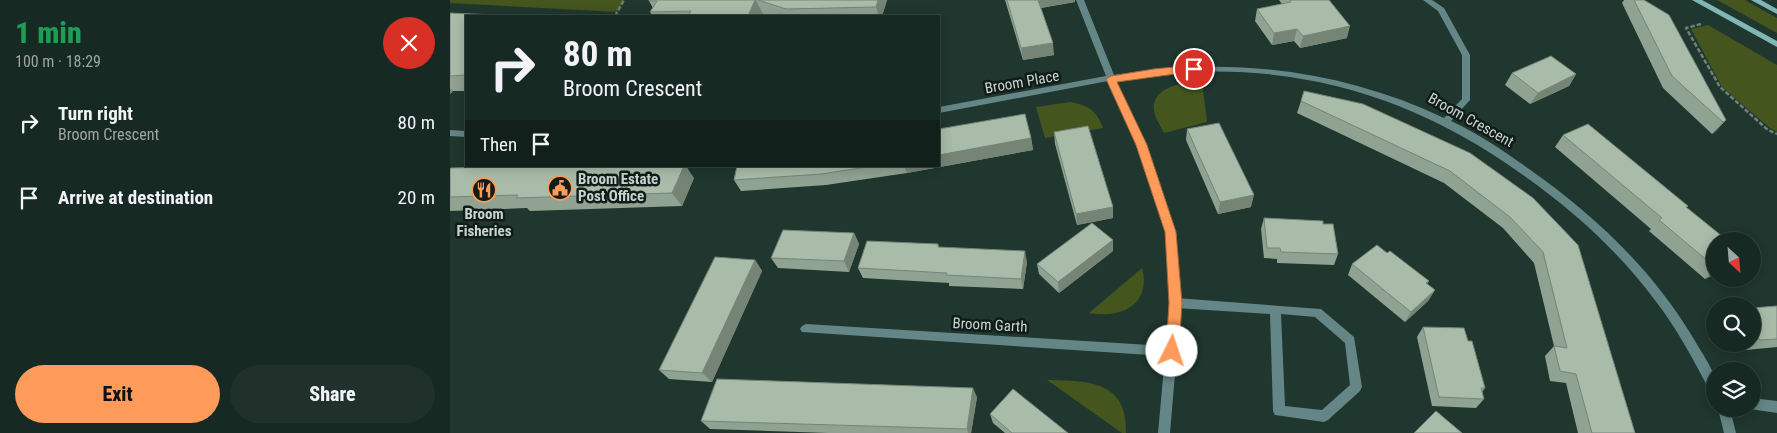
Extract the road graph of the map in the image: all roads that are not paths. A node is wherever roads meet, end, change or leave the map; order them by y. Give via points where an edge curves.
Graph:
1 (1080, 0) edge
2 (1427, 0) edge
3 (1696, 0) edge
4 (1755, 0) edge
5 (1777, 12) edge
6 (1777, 44) edge
7 (1111, 79) junction
8 (940, 110) edge
9 (1446, 121) junction
10 (450, 133) edge
11 (465, 134) edge
12 (1176, 303) junction
13 (1275, 310) junction
14 (806, 329) dead end
15 (1172, 351) junction
16 (1706, 373) edge
17 (1761, 405) edge
18 (1777, 407) edge
19 (1726, 417) edge
20 (1164, 433) edge
21 (1730, 433) edge

1 - 7 street
2 - 9 street via 1441,10 1466,55 1466,100
3 - 6 street
4 - 5 street
7 - 8 street, Broom Place
7 - 9 street, Broom Crescent via 1194,69 1294,73 1397,99
7 - 12 street via 1142,145 1171,232
9 - 16 street, Broom Crescent via 1490,146 1589,219 1631,263 1674,318
10 - 11 street
12 - 13 street
12 - 15 street
13 - 13 street via 1317,312 1350,341 1356,386 1324,416 1278,411
14 - 15 street, Broom Garth
15 - 20 street
17 - 18 street
19 - 21 street

